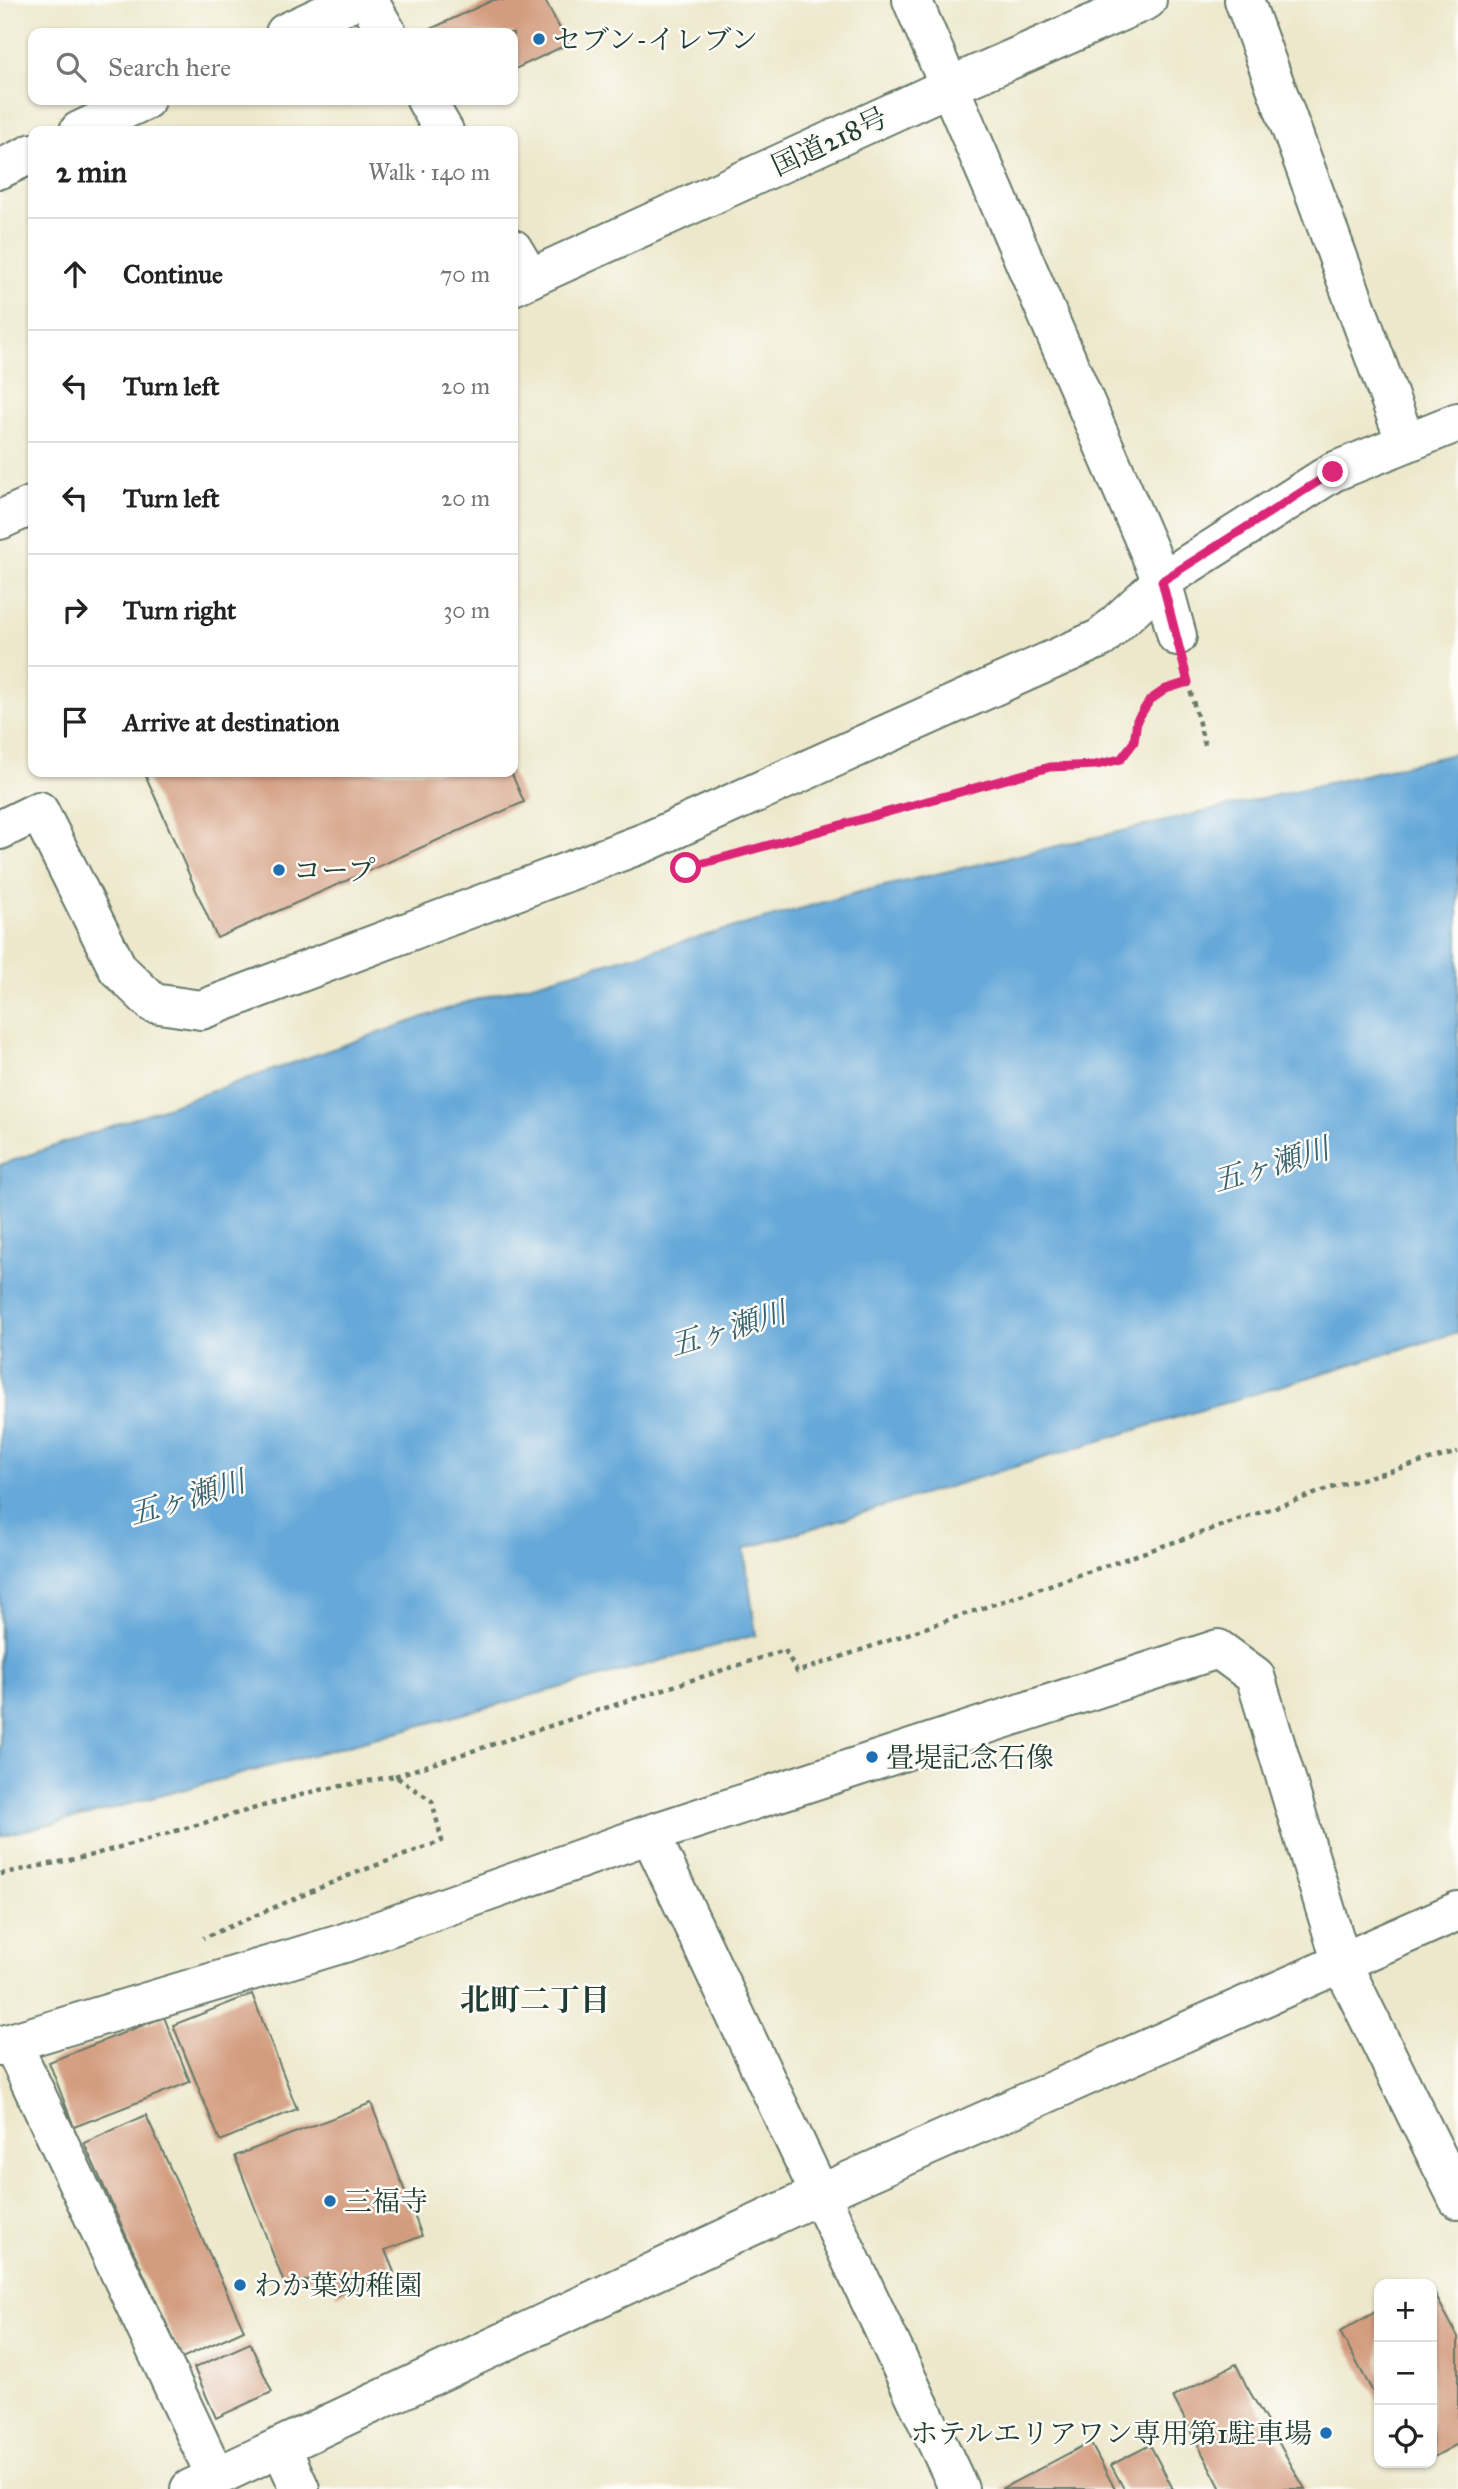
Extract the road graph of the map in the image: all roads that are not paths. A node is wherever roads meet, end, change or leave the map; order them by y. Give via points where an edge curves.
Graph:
1 (355, 0) edge
2 (368, 0) edge
3 (912, 0) edge
4 (1147, 0) edge
5 (1244, 0) edge
6 (296, 28) edge
7 (384, 28) edge
8 (948, 87) junction
9 (134, 105) edge
10 (429, 105) edge
11 (90, 126) edge
12 (441, 126) edge
13 (28, 155) edge
14 (0, 169) edge
15 (518, 271) edge
16 (1458, 422) edge
17 (1406, 443) junction
18 (28, 507) edge
19 (0, 520) edge
20 (1162, 581) junction
21 (1177, 636) road end
22 (0, 830) edge
23 (650, 1834) junction
24 (1458, 1911) edge
25 (1342, 1964) junction
26 (6, 2045) edge
27 (820, 2194) junction
28 (1458, 2199) edge
29 (281, 2446) junction
30 (203, 2483) edge
31 (300, 2489) edge
32 (959, 2489) edge

1 - 6 main road
2 - 7 main road
3 - 8 main road
4 - 8 main road, 国道218号
5 - 17 main road
8 - 15 main road, 国道218号
8 - 20 main road
9 - 11 main road
10 - 12 main road
13 - 14 main road
16 - 17 main road
17 - 20 main road via 1333,472
18 - 19 main road
20 - 21 main road
20 - 22 main road via 1101,638 658,837 201,1010 153,1003 118,970 39,811
23 - 25 main road via 1218,1650 1255,1676
23 - 26 main road via 344,1943
23 - 27 main road
24 - 25 main road
25 - 27 main road
25 - 28 main road
26 - 30 main road
27 - 29 main road
27 - 32 main road
29 - 30 main road
29 - 31 main road

